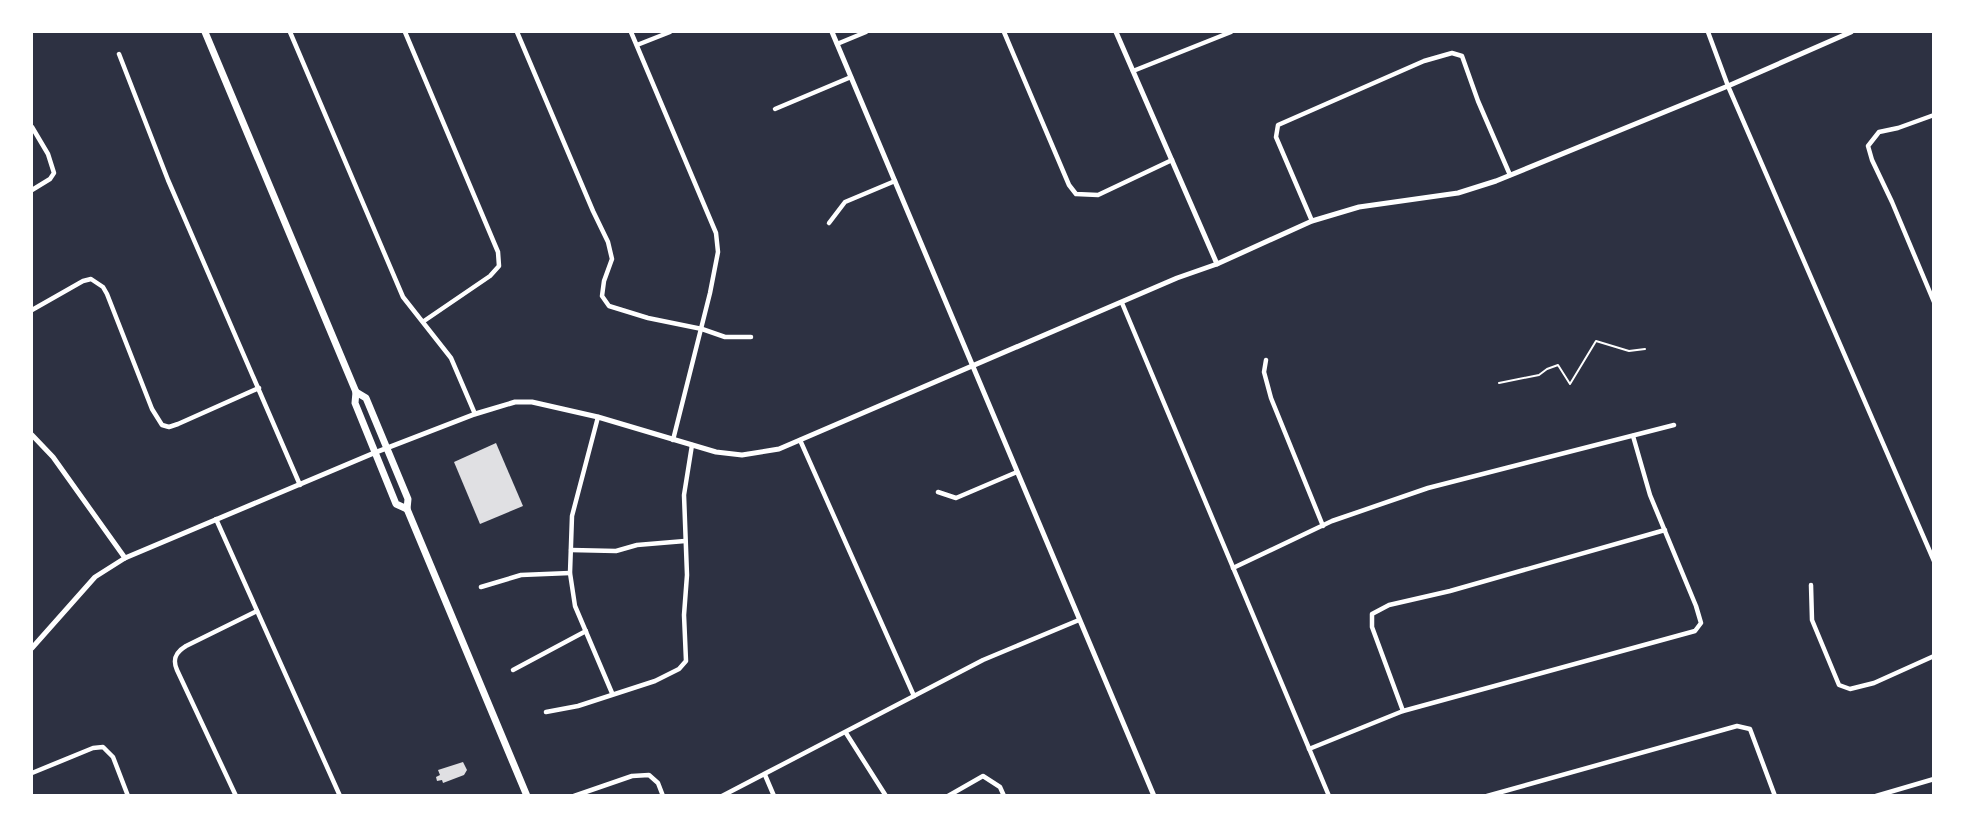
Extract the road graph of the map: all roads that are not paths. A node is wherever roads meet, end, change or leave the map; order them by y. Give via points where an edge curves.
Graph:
1 (205, 32) edge
2 (290, 32) edge
3 (405, 32) edge
4 (517, 32) edge
5 (631, 32) edge
6 (670, 32) edge
7 (832, 32) edge
8 (866, 32) edge
9 (1004, 32) edge
10 (1116, 32) edge
11 (1231, 32) edge
12 (1708, 32) edge
13 (1851, 32) edge
14 (837, 44) junction
15 (637, 45) junction
16 (119, 54) dead end
17 (1133, 71) junction
18 (851, 77) junction
19 (1728, 86) junction
20 (775, 109) dead end
21 (1934, 115) edge
22 (32, 127) edge
23 (1172, 160) junction
24 (1510, 175) junction
25 (895, 181) junction
26 (32, 190) edge
27 (1311, 221) junction
28 (829, 223) dead end
29 (1217, 264) junction
30 (1934, 302) edge
31 (1122, 303) junction
32 (32, 310) edge
33 (424, 321) junction
34 (702, 328) junction
35 (751, 337) dead end
36 (1266, 360) dead end
37 (973, 366) junction
38 (258, 388) junction
39 (356, 392) junction
40 (475, 414) junction
41 (598, 417) junction
42 (1674, 425) dead end
43 (32, 435) edge
44 (1633, 436) junction
45 (673, 440) junction
46 (800, 440) junction
47 (692, 445) junction
48 (387, 448) junction
49 (374, 453) junction
50 (1017, 472) junction
51 (300, 485) junction
52 (938, 492) dead end
53 (407, 509) junction
54 (216, 519) junction
55 (1323, 526) junction
56 (1665, 530) junction
57 (685, 541) junction
58 (571, 550) junction
59 (125, 558) junction
60 (1934, 561) edge
61 (1233, 568) junction
62 (570, 573) junction
63 (1811, 585) dead end
64 (481, 587) dead end
65 (257, 611) junction
66 (1079, 620) junction
67 (586, 631) junction
68 (32, 648) edge
69 (1934, 656) edge
70 (513, 670) dead end
71 (612, 694) junction
72 (914, 696) junction
73 (1403, 711) junction
74 (546, 712) dead end
75 (846, 733) junction
76 (1309, 749) junction
77 (32, 773) edge
78 (765, 775) junction
79 (1934, 779) edge
80 (128, 796) edge
81 (236, 796) edge
82 (340, 796) edge
83 (527, 796) edge
84 (574, 796) edge
85 (663, 796) edge
86 (722, 796) edge
87 (774, 796) edge
88 (886, 796) edge
89 (948, 796) edge
90 (1004, 796) edge
91 (1154, 796) edge
92 (1329, 796) edge
93 (1487, 796) edge
94 (1775, 796) edge
95 (1876, 796) edge

1 - 39 main road
2 - 33 street via 403,297
3 - 33 street via 498,252 499,266
4 - 34 street via 608,242 612,259 602,296 609,306
5 - 15 street
6 - 15 street
7 - 14 street
8 - 14 street
9 - 23 street via 1076,194 1098,195
10 - 17 street
11 - 17 street
12 - 19 street
13 - 19 street
14 - 18 street
15 - 34 street via 716,233 718,252
16 - 38 street
17 - 23 street
18 - 20 street
18 - 25 street
19 - 24 street
19 - 60 street
21 - 30 street via 1879,132 1868,146
22 - 26 street via 54,173
23 - 29 street
24 - 27 street via 1458,193 1359,207
24 - 27 street via 1462,56 1452,53 1278,125 1276,137
25 - 28 street via 845,202
25 - 37 street
27 - 29 street
29 - 31 street
31 - 37 street
31 - 61 street
32 - 38 street via 91,279 103,287 162,425 178,424
33 - 40 street via 452,358
34 - 35 street via 724,337
34 - 45 street
36 - 55 street via 1264,372 1271,398
37 - 46 street
37 - 50 street
38 - 51 street
39 - 48 main road via 366,398
39 - 49 main road via 355,402
40 - 41 street via 500,405 532,402
40 - 48 street
41 - 45 street
41 - 58 street via 572,516
42 - 44 street
43 - 59 street via 61,467
44 - 55 street via 1428,488
44 - 56 street
45 - 47 street
46 - 47 street via 742,455
46 - 72 street
47 - 57 street via 684,495
48 - 49 street
48 - 53 main road via 408,499
49 - 51 street
49 - 53 main road via 396,504
50 - 52 street via 956,498
50 - 66 street
51 - 54 street
53 - 83 main road
54 - 59 street
54 - 65 street
55 - 61 street
56 - 73 street via 1389,605 1372,614 1372,627
56 - 73 street via 1701,623 1695,631
57 - 58 street via 616,551
57 - 71 street via 686,661 655,681
58 - 62 street
59 - 68 street via 95,576
61 - 76 street
62 - 64 street via 521,575
62 - 67 street via 575,606
63 - 69 street via 1812,620 1839,685 1850,689 1874,682
65 - 81 street via 186,646 175,661
65 - 82 street
66 - 72 street via 983,660
66 - 91 street
67 - 70 street
67 - 71 street
71 - 74 street
72 - 75 street
73 - 76 street
75 - 78 street
75 - 88 street
76 - 92 street
77 - 80 street via 103,747 113,757
78 - 86 street
78 - 87 street
79 - 95 street
84 - 85 street via 632,776 649,775
89 - 90 street via 983,776 1000,787
93 - 94 street via 1737,726 1750,729

